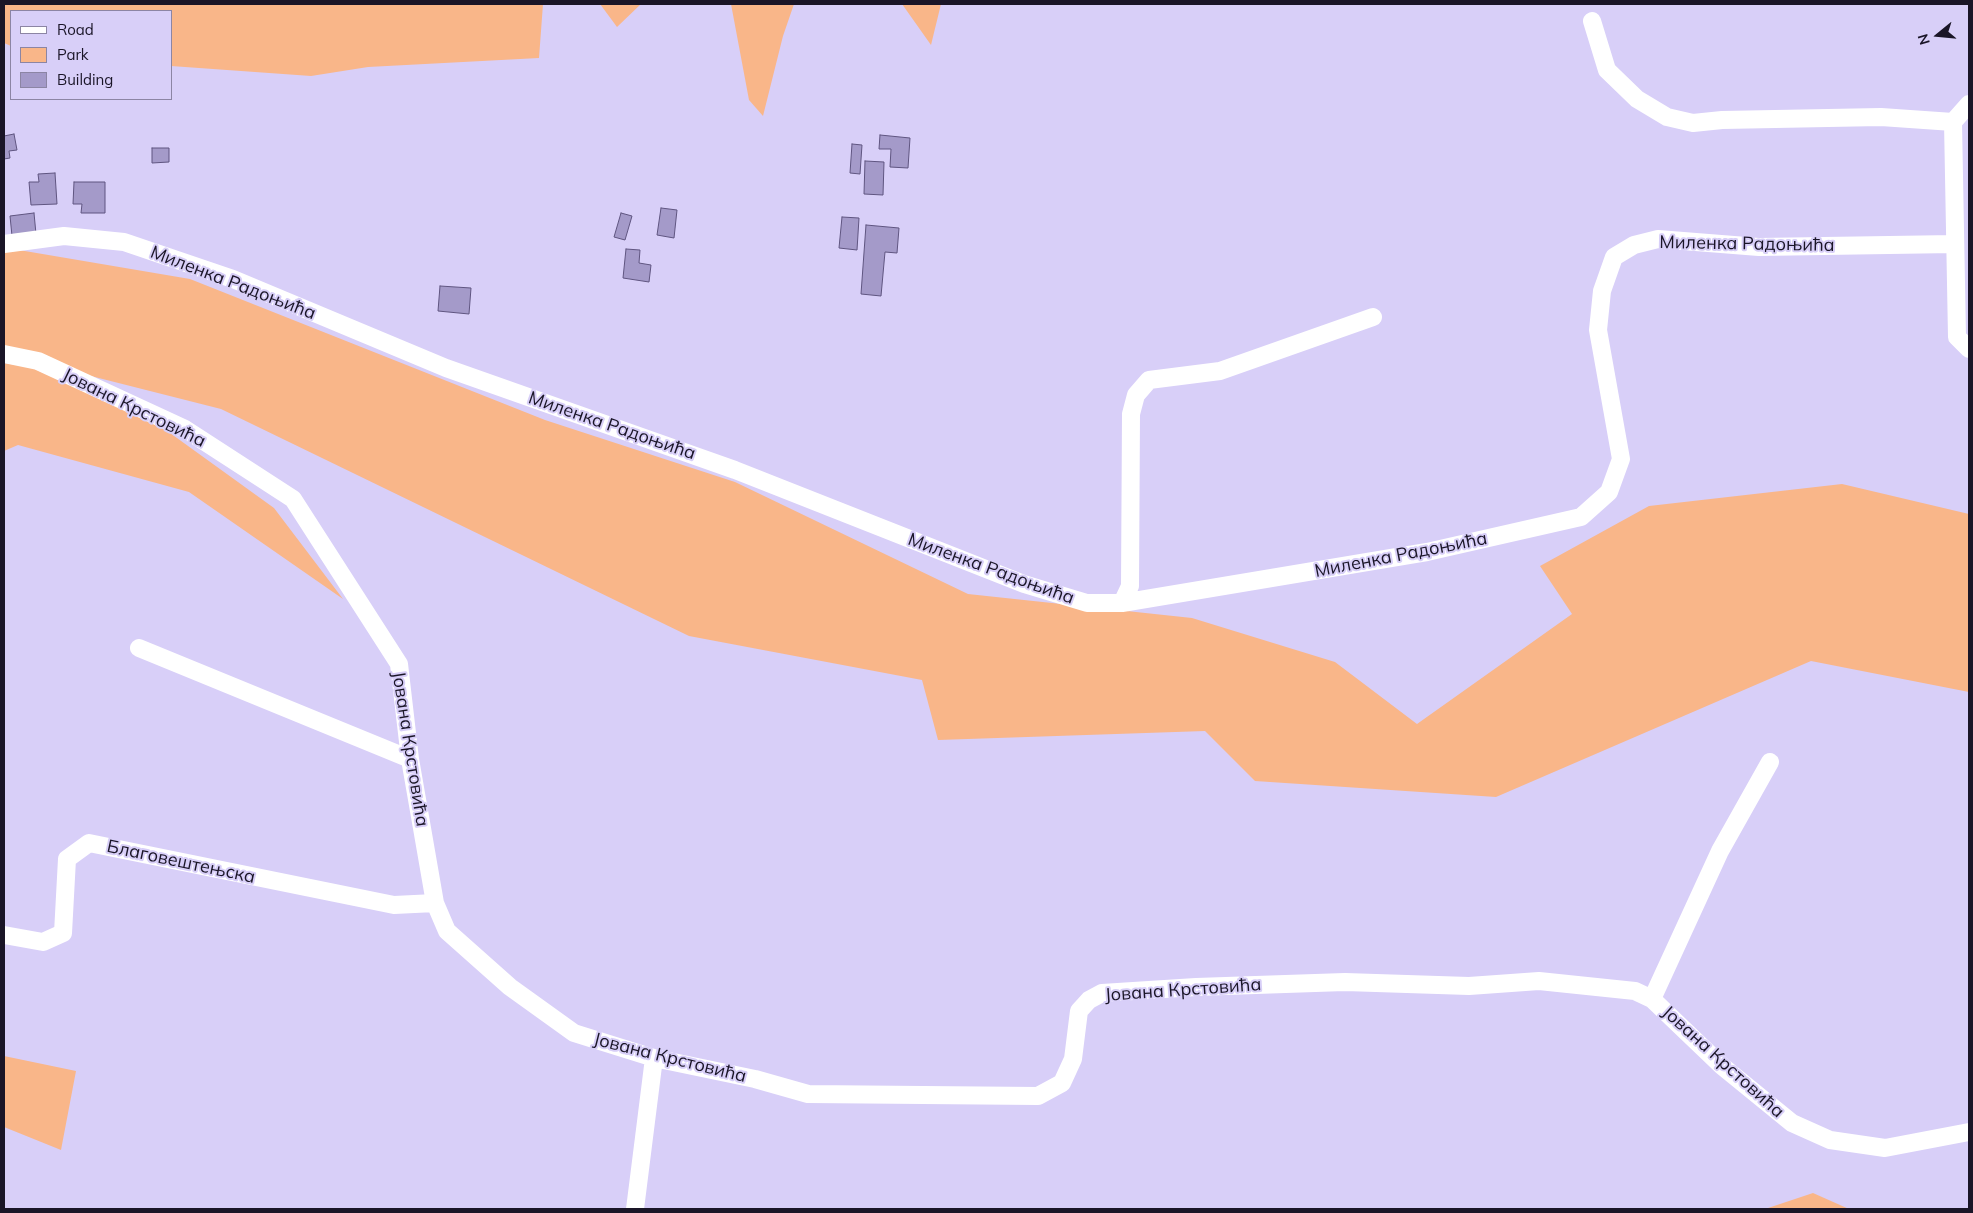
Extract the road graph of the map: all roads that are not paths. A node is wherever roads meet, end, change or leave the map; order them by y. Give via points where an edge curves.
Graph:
1 (1592, 21) dead end
2 (1969, 104) edge
3 (1953, 122) junction
4 (4, 244) edge
5 (1954, 244) junction
6 (1373, 317) dead end
7 (1969, 349) edge
8 (4, 354) edge
9 (1122, 603) junction
10 (139, 648) dead end
11 (410, 759) junction
12 (1770, 762) dead end
13 (435, 903) junction
14 (4, 935) edge
15 (1652, 999) junction
16 (654, 1058) junction
17 (1969, 1132) edge
18 (635, 1209) edge

1 - 3 street via 1607,70 1637,99 1667,117 1693,123 1881,117
2 - 3 street
3 - 5 street
4 - 9 street, Миленка Радоњића via 64,236 124,242 233,279 446,368 735,470 1024,584 1087,604
5 - 7 street via 1957,337
5 - 9 street, Миленка Радоњића via 1759,247 1658,239 1634,245 1614,257 1602,291 1598,330 1621,459 1609,492 1581,517 1428,552
6 - 9 street via 1220,371 1149,380 1136,395 1131,414 1130,586
8 - 11 street, Јована Крстовића via 38,361 185,429 293,499 398,664
10 - 11 street
11 - 13 street, Јована Крстовића
12 - 15 street, Јована Крстовића via 1720,851
13 - 14 street, Благовештењска via 394,906 89,843 67,859 63,933 43,942
13 - 16 street, Јована Крстовића via 446,931 510,987 574,1033
15 - 16 street, Јована Крстовића via 1635,991 1539,981 1469,986 1345,982 1102,993 1079,1011 1073,1059 1062,1083 1038,1096 808,1094
15 - 17 street, Јована Крстовића via 1722,1066 1785,1118 1830,1140 1885,1148
16 - 18 street

